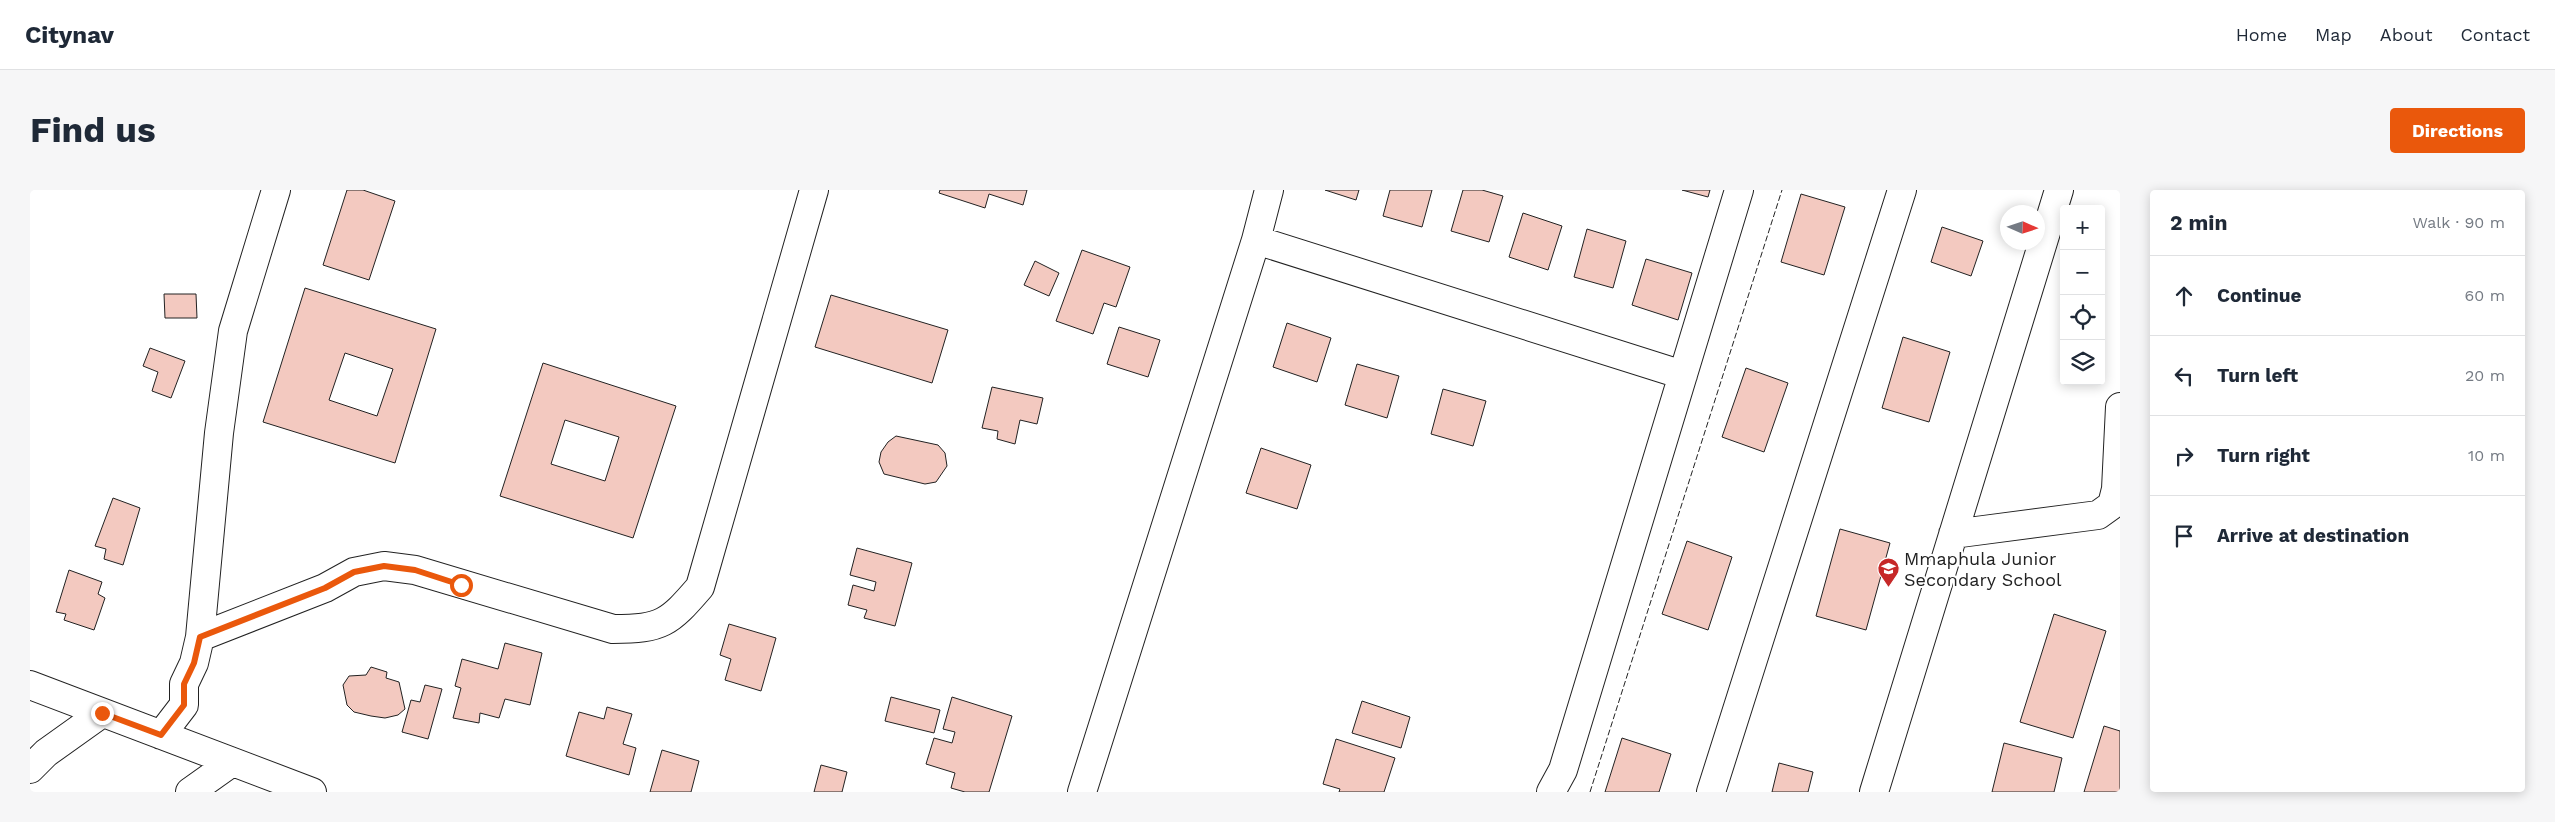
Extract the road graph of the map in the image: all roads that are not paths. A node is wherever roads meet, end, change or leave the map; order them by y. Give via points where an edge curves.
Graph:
1 (276, 190) edge
2 (814, 190) edge
3 (1269, 190) edge
4 (1739, 190) edge
5 (1902, 190) edge
6 (2059, 190) edge
7 (1256, 240) junction
8 (1683, 375) junction
9 (2120, 407) edge
10 (1953, 534) junction
11 (200, 637) junction
12 (30, 685) edge
13 (102, 713) junction
14 (161, 735) junction
15 (232, 762) junction
16 (30, 769) edge
17 (190, 792) edge
18 (312, 792) edge
19 (1082, 792) edge
20 (1551, 792) edge
21 (1711, 792) edge
22 (1874, 792) edge

1 - 11 street via 233,331 219,434
2 - 11 street via 700,587 666,622 638,629 613,629 415,570 384,566 354,572 325,588
3 - 7 street
4 - 8 street
5 - 21 street
6 - 10 street
7 - 8 street
7 - 19 street
8 - 20 street via 1563,770
9 - 10 street via 2116,488 2112,505 2098,514
10 - 22 street
11 - 14 street via 194,663 184,684 184,705
12 - 13 street
13 - 14 street
13 - 16 street via 46,753
14 - 15 street
15 - 17 street
15 - 18 street

